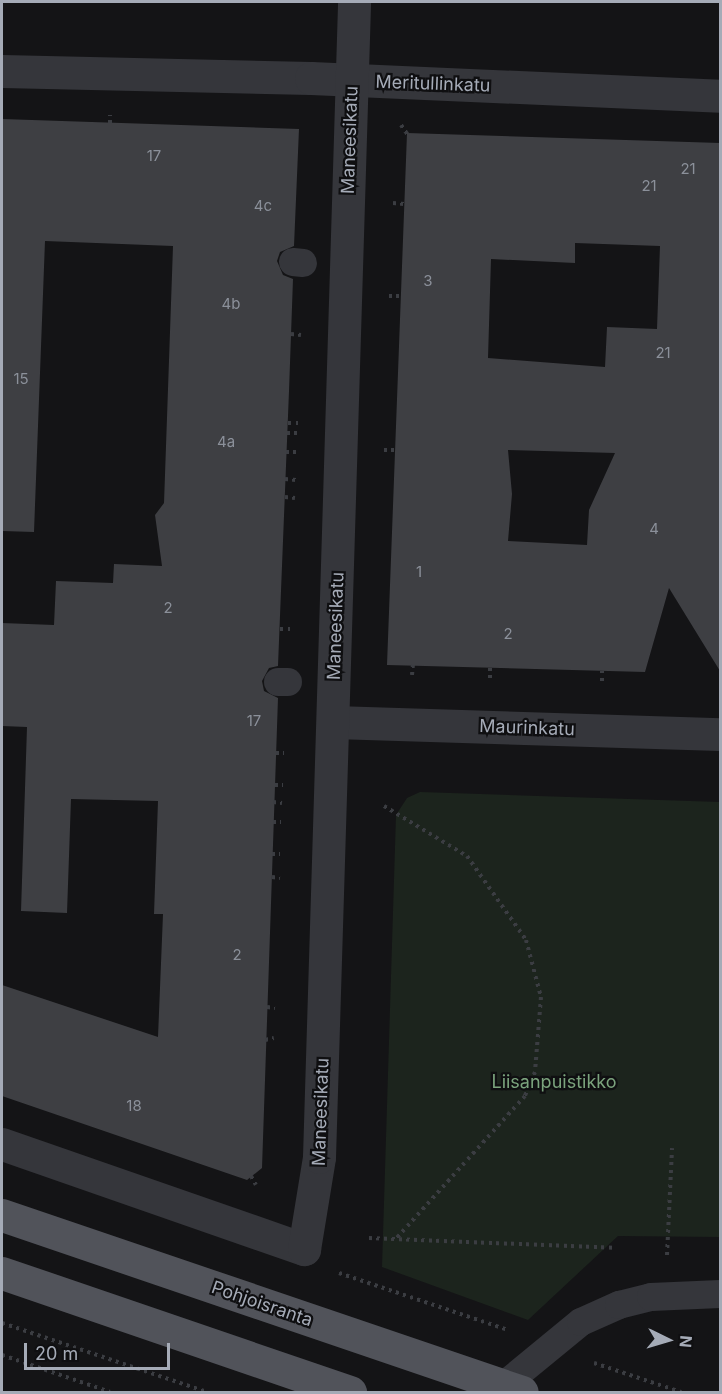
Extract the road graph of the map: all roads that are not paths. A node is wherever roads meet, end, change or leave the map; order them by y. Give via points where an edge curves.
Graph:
1 (354, 2) edge
2 (2, 71) edge
3 (352, 80) junction
4 (720, 96) edge
5 (334, 722) junction
6 (720, 734) edge
7 (2, 1144) edge
8 (2, 1215) edge
9 (2, 1273) edge
10 (720, 1294) edge
11 (513, 1389) edge
12 (350, 1392) edge

1 - 3 street, Maneesikatu
2 - 3 street, Meritullinkatu
3 - 4 street, Meritullinkatu
3 - 5 street, Maneesikatu
5 - 6 street, Maurinkatu
5 - 7 street, Maneesikatu via 318,1168 304,1249
8 - 11 main road, Pohjoisranta
9 - 12 main road
10 - 11 lane via 651,1296 619,1305 582,1322

